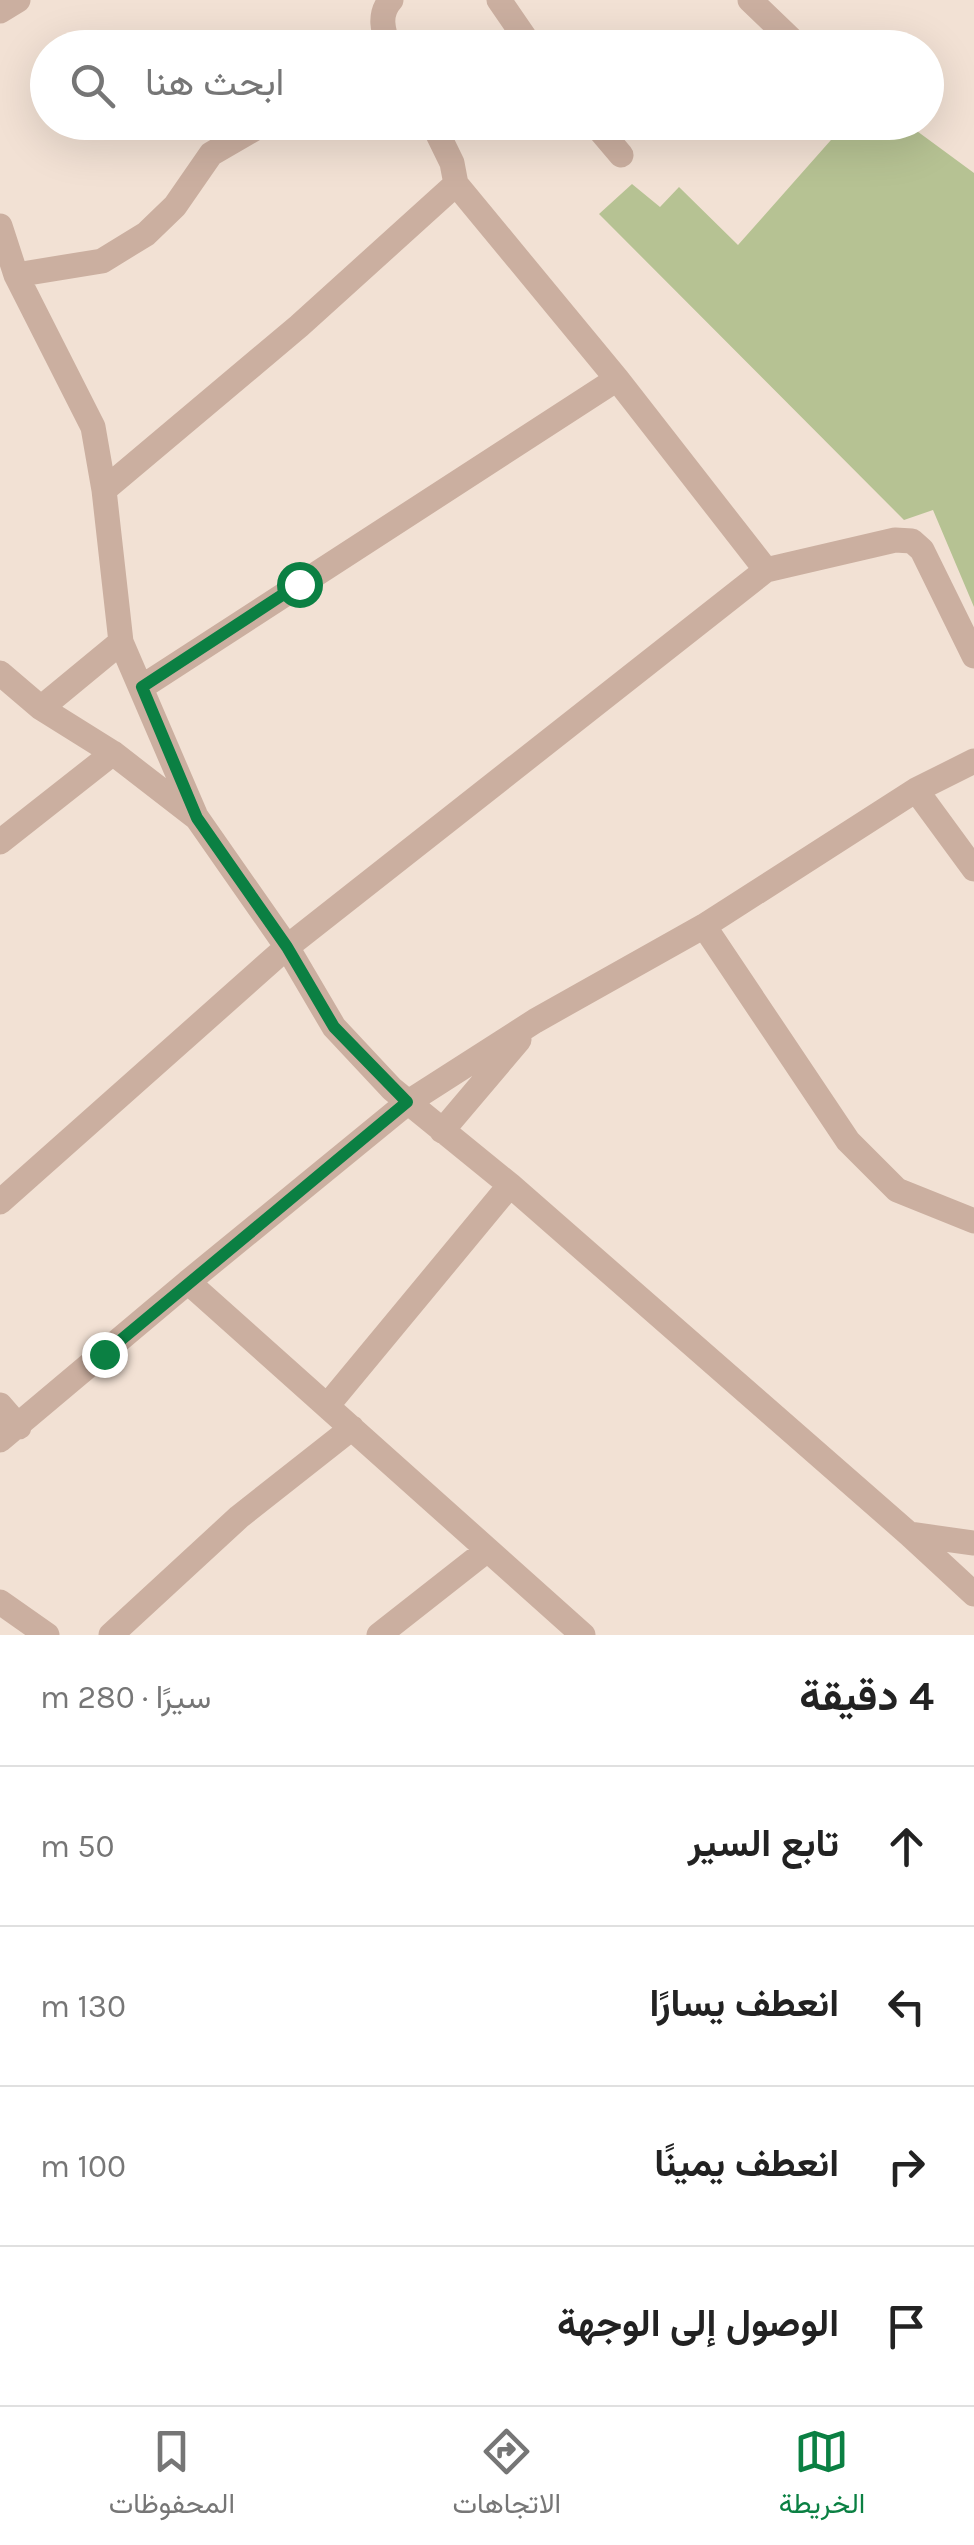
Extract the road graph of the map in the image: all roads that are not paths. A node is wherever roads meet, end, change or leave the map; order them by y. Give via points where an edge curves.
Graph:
1 (18, 0) edge
2 (391, 0) edge
3 (499, 0) edge
4 (750, 0) edge
5 (0, 10) edge
6 (383, 30) edge
7 (520, 30) edge
8 (783, 30) edge
9 (235, 140) edge
10 (441, 140) edge
11 (608, 140) edge
12 (621, 155) dead end
13 (456, 184) junction
14 (0, 226) edge
15 (16, 275) junction
16 (617, 379) junction
17 (104, 490) junction
18 (766, 570) junction
19 (122, 642) junction
20 (974, 656) edge
21 (0, 673) edge
22 (142, 687) junction
23 (41, 708) junction
24 (113, 753) junction
25 (974, 760) edge
26 (916, 790) junction
27 (197, 818) junction
28 (0, 842) edge
29 (974, 870) edge
30 (704, 926) junction
31 (287, 947) junction
32 (534, 1021) junction
33 (407, 1102) junction
34 (442, 1131) junction
35 (510, 1184) junction
36 (0, 1202) edge
37 (974, 1222) edge
38 (188, 1282) junction
39 (0, 1405) edge
40 (327, 1406) junction
41 (352, 1428) junction
42 (10, 1434) edge
43 (910, 1534) junction
44 (974, 1543) edge
45 (486, 1550) junction
46 (974, 1594) edge
47 (0, 1602) edge
48 (47, 1635) edge
49 (111, 1635) edge
50 (379, 1635) edge
51 (583, 1635) edge

1 - 5 street
2 - 6 street
3 - 7 street
4 - 8 street
9 - 15 street via 211,154 146,234 102,261
10 - 13 street
11 - 12 street
13 - 16 street
13 - 17 street
14 - 15 street
15 - 17 street via 93,427
16 - 18 street
16 - 22 street
17 - 19 street
18 - 20 street via 912,541
18 - 31 street
19 - 22 street
19 - 23 street
21 - 23 street
22 - 27 street
23 - 24 street
24 - 27 street
24 - 28 street
25 - 26 street
26 - 29 street
26 - 30 street
27 - 31 street
30 - 32 street
30 - 37 street via 848,1141 897,1190
31 - 33 street via 334,1027
31 - 36 street
32 - 33 street
32 - 34 street
33 - 34 street
33 - 38 street
34 - 35 street
35 - 40 street
35 - 43 street
38 - 40 street
38 - 42 street
39 - 42 street
40 - 41 street
41 - 45 street
41 - 49 street via 239,1517
43 - 44 street
43 - 46 street
45 - 50 street
45 - 51 street
47 - 48 street

